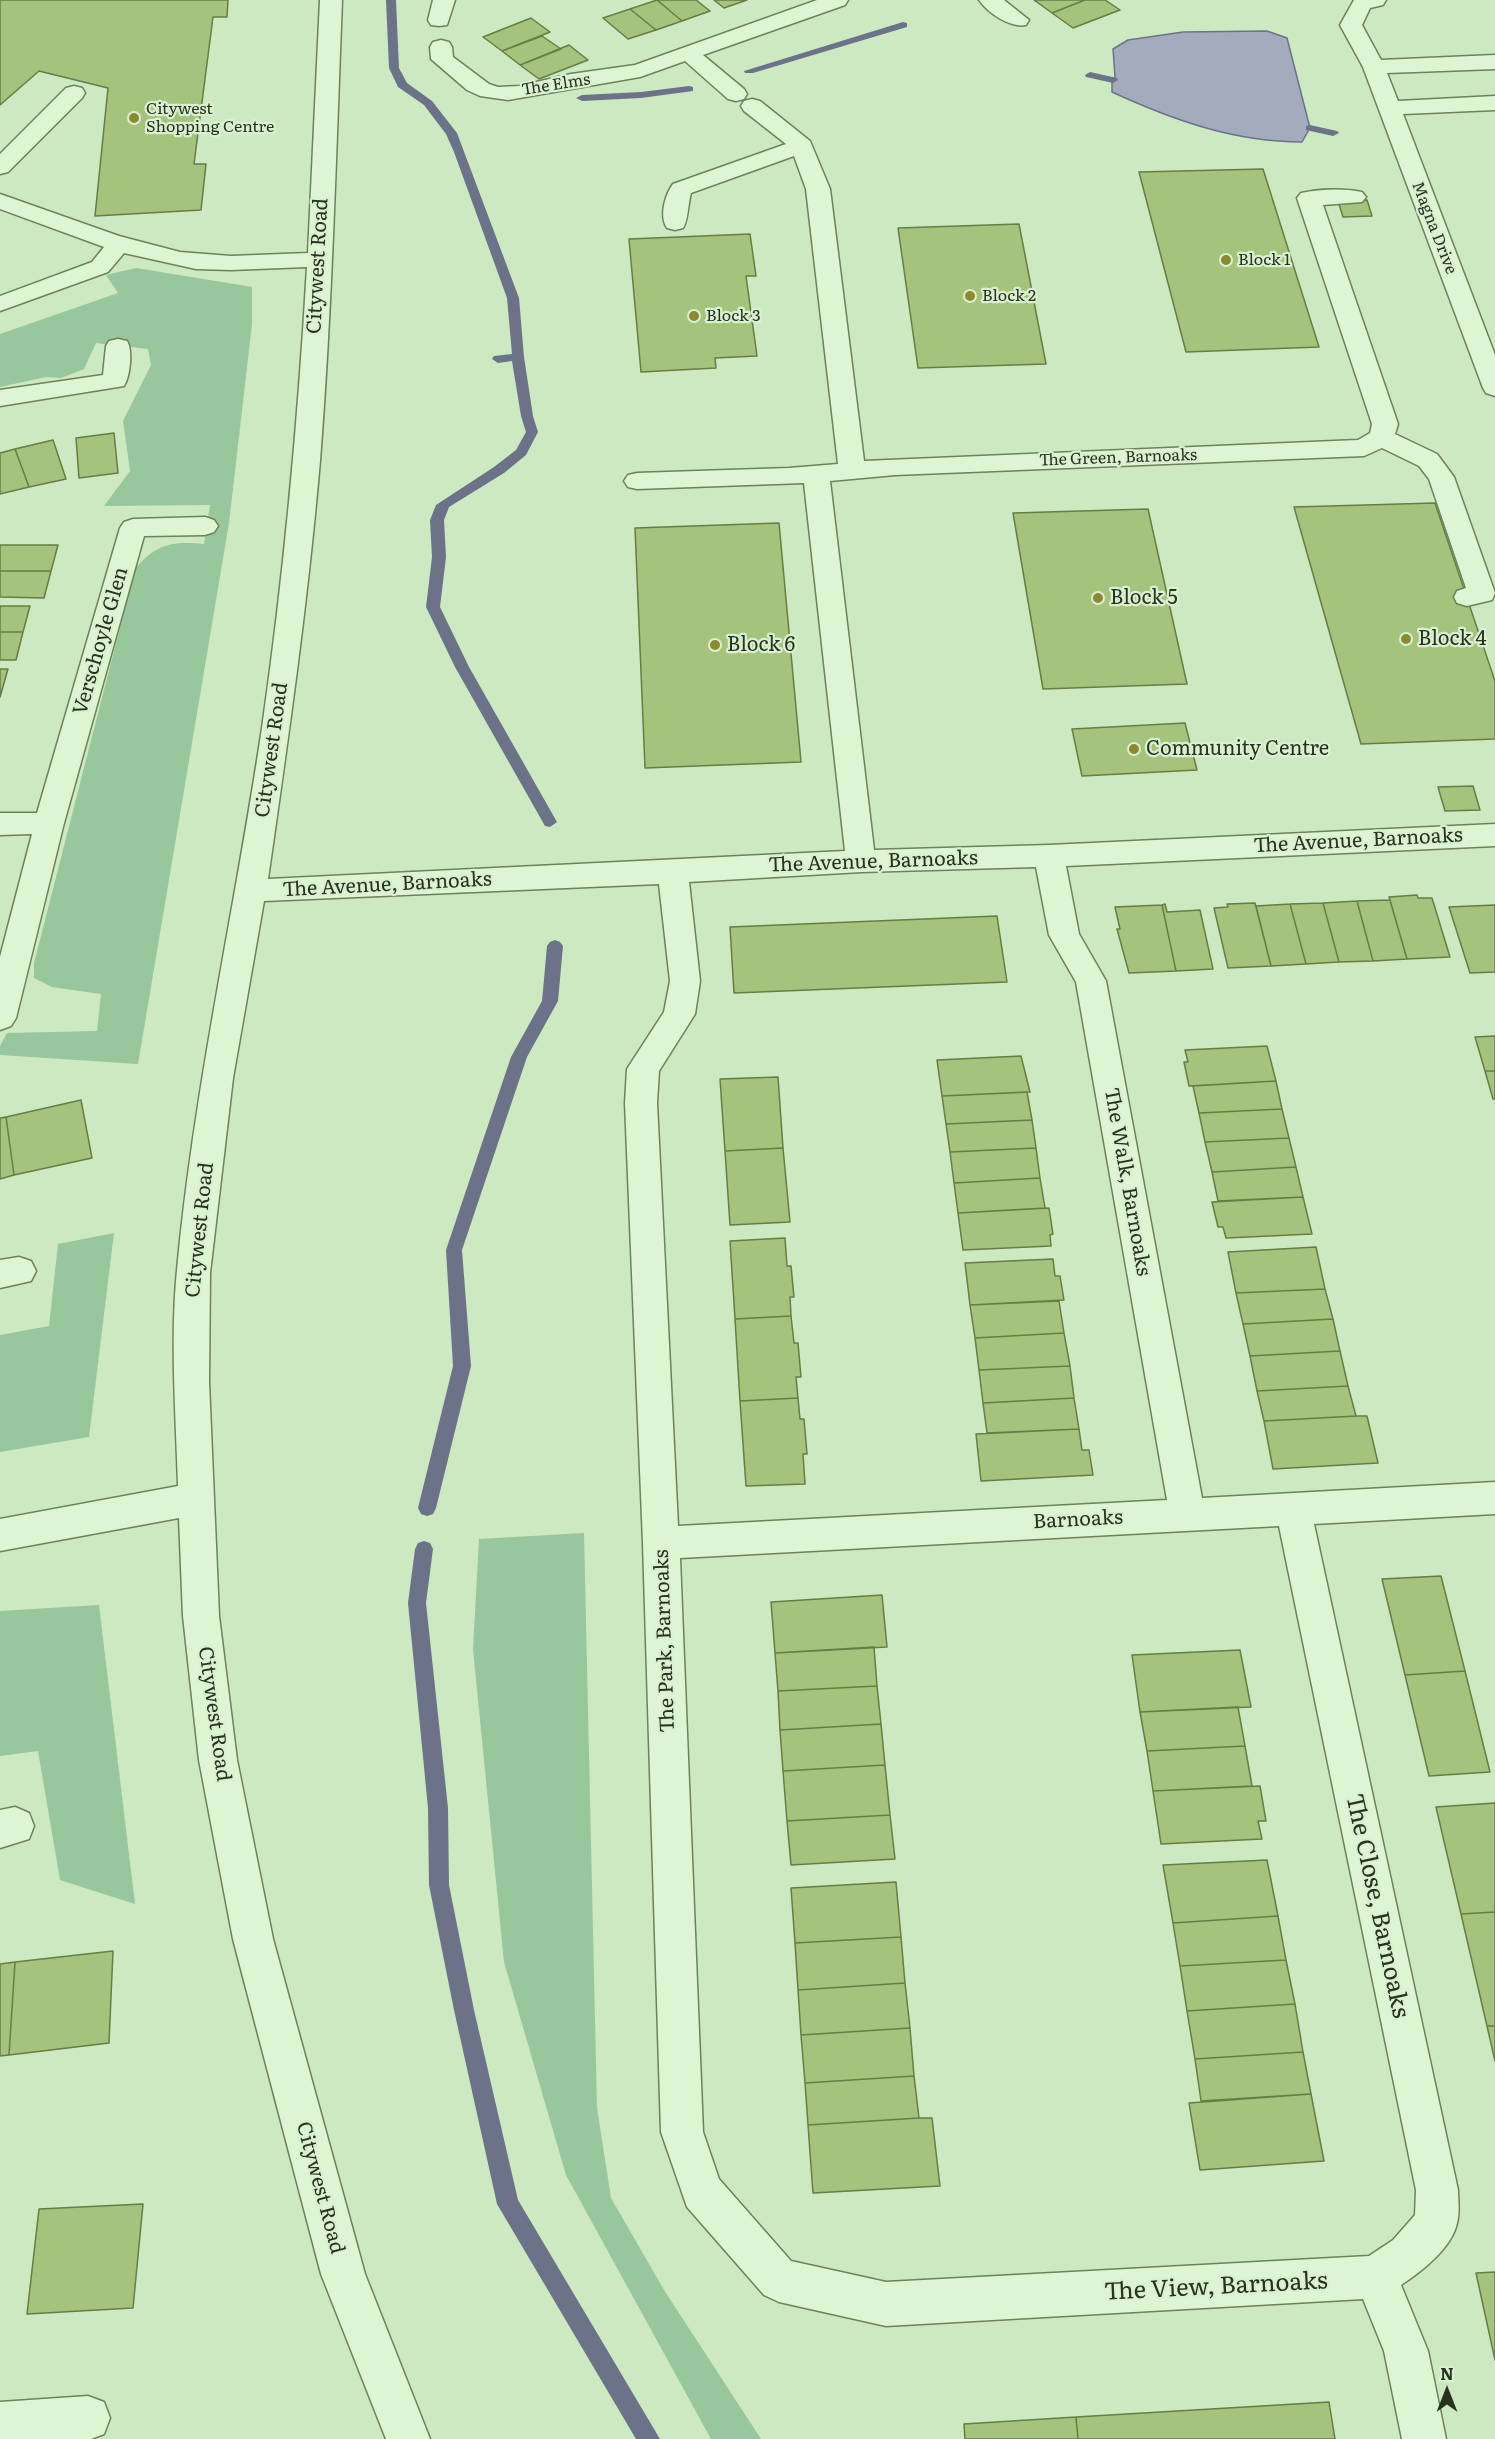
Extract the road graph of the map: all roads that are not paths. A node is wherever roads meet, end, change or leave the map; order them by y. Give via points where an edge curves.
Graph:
1 (331, 0) edge
2 (837, 0) edge
3 (990, 0) edge
4 (1375, 0) edge
5 (1018, 20) dead end
6 (441, 47) dead end
7 (688, 53) junction
8 (1495, 62) edge
9 (1374, 67) junction
10 (74, 93) dead end
11 (1495, 103) edge
12 (1389, 108) junction
13 (802, 146) junction
14 (0, 167) edge
15 (1354, 197) dead end
16 (0, 201) edge
17 (675, 223) dead end
18 (119, 244) junction
19 (318, 260) junction
20 (0, 304) edge
21 (118, 346) dead end
22 (1495, 388) edge
23 (0, 398) edge
24 (1381, 437) junction
25 (852, 471) junction
26 (816, 474) junction
27 (637, 481) dead end
28 (205, 526) dead end
29 (1467, 597) dead end
30 (49, 823) junction
31 (0, 824) edge
32 (1495, 835) edge
33 (1049, 856) junction
34 (861, 861) junction
35 (673, 872) junction
36 (251, 891) junction
37 (0, 1018) edge
38 (1495, 1498) edge
39 (196, 1499) junction
40 (1293, 1509) junction
41 (1187, 1514) junction
42 (0, 1535) edge
43 (661, 1543) junction
44 (1376, 2277) junction
45 (886, 2304) joint
46 (87, 2418) dead end
47 (0, 2424) edge
48 (408, 2439) edge
49 (1424, 2439) edge

1 - 19 street, Citywest Road
2 - 7 street, The Elms
3 - 5 street
4 - 9 street, Magna Drive via 1362,4 1351,25
6 - 7 street, The Elms via 442,59 469,82 488,92 505,93 611,77
7 - 13 street
8 - 9 street
9 - 12 street, Magna Drive
10 - 14 street
11 - 12 street
12 - 22 street, Magna Drive
13 - 17 street via 681,189
13 - 25 street via 818,189
15 - 24 street via 1309,198 1385,424
16 - 18 street
18 - 19 street via 182,259
18 - 20 street via 100,267
19 - 36 street, Citywest Road via 307,460 296,572
21 - 23 street via 115,381
24 - 25 street, The Green, Barnoaks via 1364,448
24 - 29 street via 1428,460 1441,477 1482,594
25 - 26 street, The Green, Barnoaks
26 - 27 street, The Green, Barnoaks
26 - 34 street
28 - 30 street, Verschoyle Glen via 133,528
30 - 31 street
30 - 37 street, Verschoyle Glen
32 - 33 street, The Avenue, Barnoaks
33 - 34 street, The Avenue, Barnoaks
33 - 41 street, The Walk, Barnoaks via 1064,935 1091,981
34 - 35 street, The Avenue, Barnoaks
35 - 36 street, The Avenue, Barnoaks
35 - 43 street, The Park, Barnoaks via 685,981 678,1014 644,1068 641,1103
36 - 39 street, Citywest Road via 217,1078 193,1273
38 - 40 street, Barnoaks
39 - 42 street
39 - 48 street, Citywest Road via 201,1616 218,1760 253,1939 343,2274
40 - 41 street, Barnoaks
40 - 44 street, The Close, Barnoaks via 1437,2190 1436,2223 1407,2255
41 - 43 street, Barnoaks
43 - 45 street, The Park, Barnoaks via 682,2132 702,2192 779,2280
44 - 45 street, The View, Barnoaks
44 - 49 street via 1406,2351
46 - 47 street

